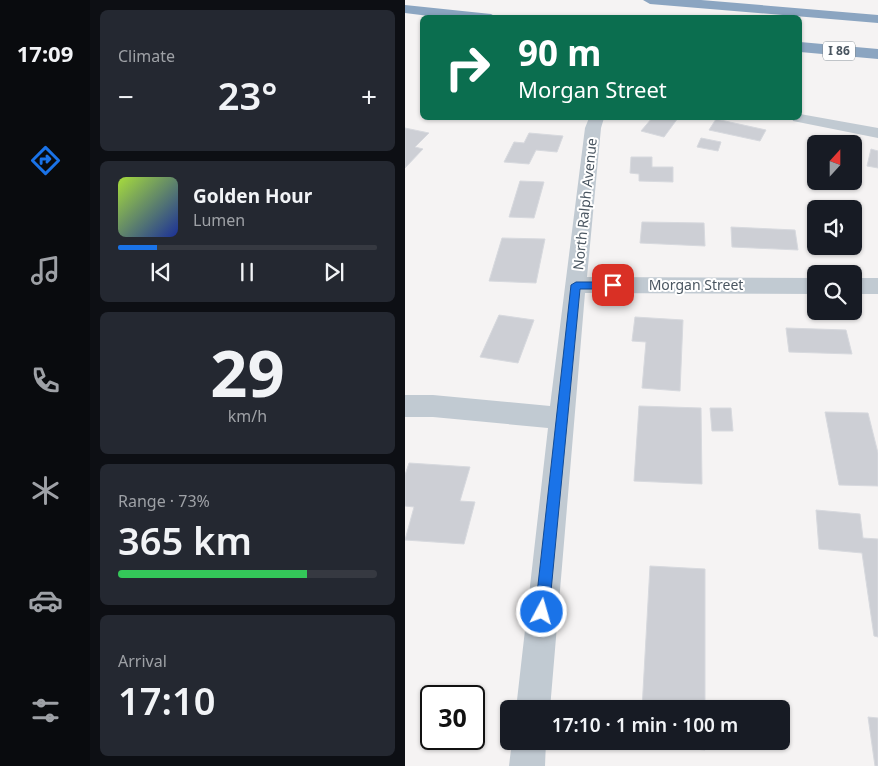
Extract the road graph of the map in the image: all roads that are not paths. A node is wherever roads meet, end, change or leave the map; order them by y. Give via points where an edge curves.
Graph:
1 (650, 0) edge
2 (405, 9) edge
3 (462, 15) edge
4 (878, 19) edge
5 (802, 47) edge
6 (878, 54) edge
7 (802, 119) edge
8 (595, 120) edge
9 (878, 133) edge
10 (576, 285) junction
11 (807, 286) edge
12 (862, 286) edge
13 (878, 286) edge
14 (405, 406) edge
15 (561, 418) junction
16 (534, 700) edge
17 (528, 750) edge
18 (527, 766) edge

1 - 4 highway
2 - 3 highway
5 - 6 highway, I 86
7 - 9 street
8 - 10 street, North Ralph Avenue
10 - 11 street, Morgan Street
10 - 15 street, North Ralph Avenue
12 - 13 street
14 - 15 street
15 - 16 street, North Ralph Avenue
17 - 18 street

